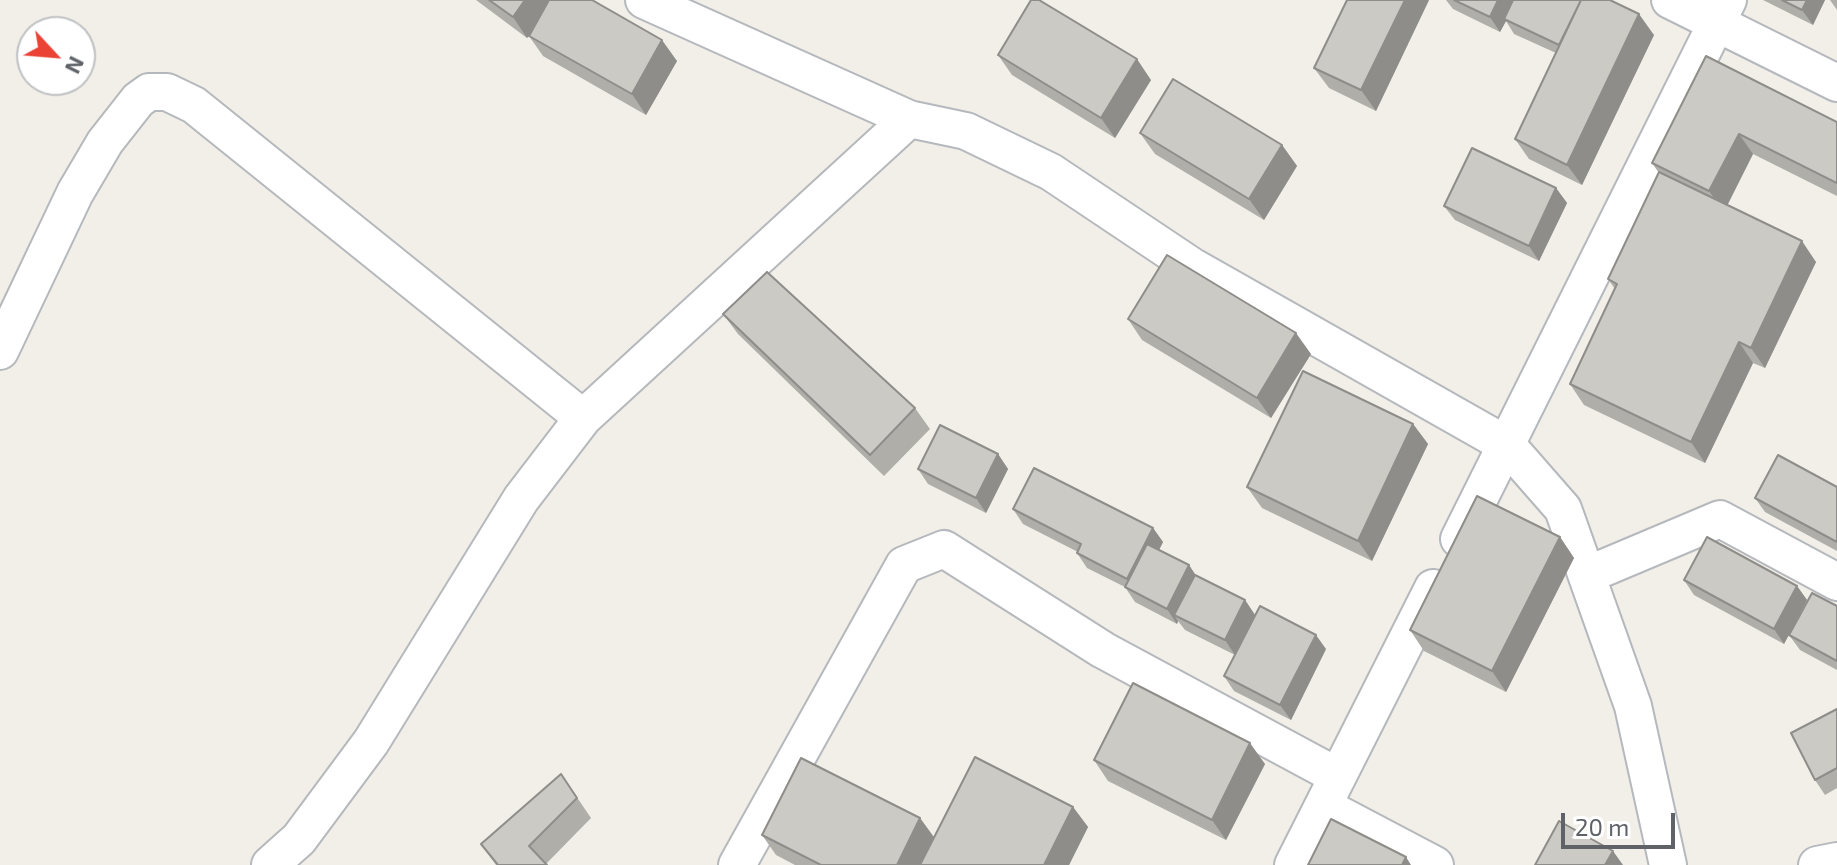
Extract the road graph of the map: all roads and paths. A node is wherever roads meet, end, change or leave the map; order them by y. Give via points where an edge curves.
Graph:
1 (644, 0) edge
2 (1670, 0) edge
3 (1723, 11) edge
4 (1837, 83) edge
5 (909, 119) junction
6 (0, 351) edge
7 (583, 418) junction
8 (1507, 445) junction
9 (1587, 575) junction
10 (1837, 582) edge
11 (1330, 791) junction
12 (1837, 861) edge
13 (270, 865) edge
14 (737, 865) edge
15 (1293, 865) edge
16 (1435, 865) edge
17 (1668, 865) edge
18 (1817, 865) edge

1 - 5 street
2 - 3 street
3 - 4 street
3 - 8 street
5 - 7 street
5 - 8 street via 966,131 1051,172 1193,267
6 - 7 street via 105,142 138,100 149,92 167,92 194,105
7 - 13 street via 521,499 371,742 299,839
8 - 9 street via 1563,509
8 - 11 street
9 - 10 street via 1720,519
9 - 17 street via 1633,706
11 - 14 street via 944,549 904,565
11 - 15 street
11 - 16 street
12 - 18 street

